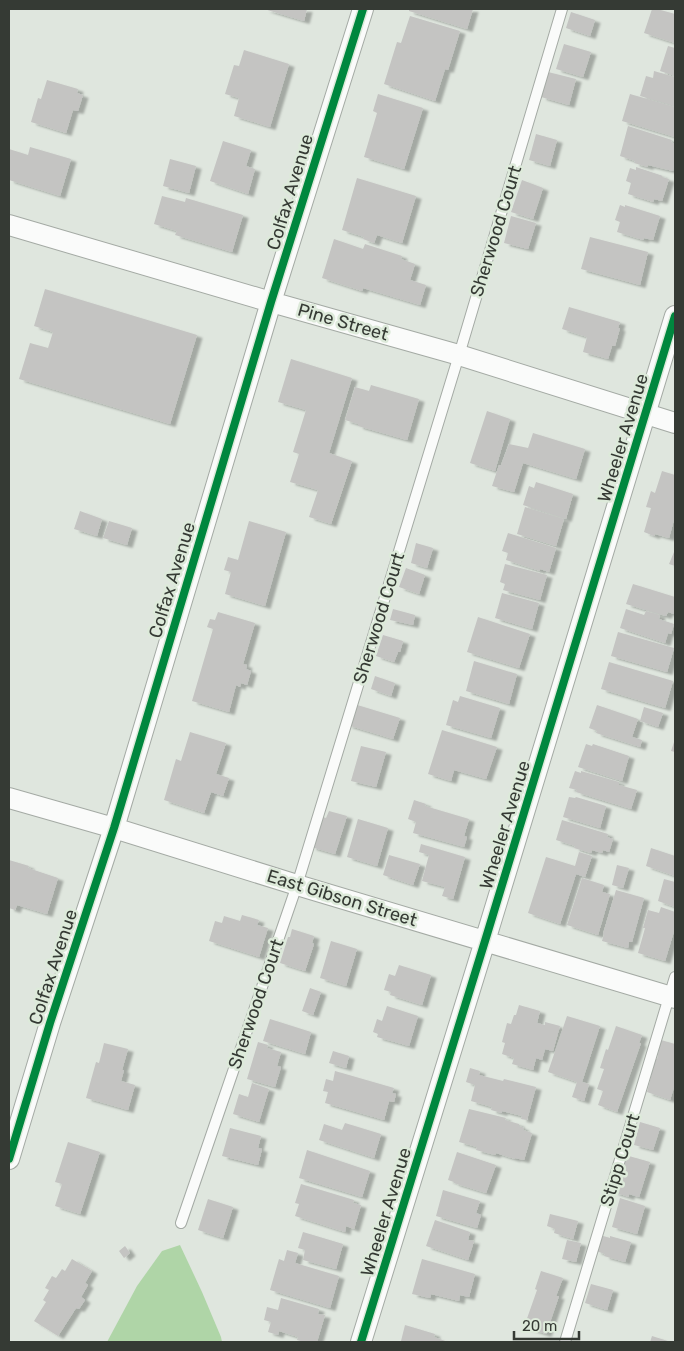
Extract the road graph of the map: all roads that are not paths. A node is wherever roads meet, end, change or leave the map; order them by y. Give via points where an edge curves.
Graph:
1 (363, 9) edge
2 (562, 9) edge
3 (9, 225) edge
4 (271, 302) junction
5 (675, 316) edge
6 (459, 355) junction
7 (646, 415) junction
8 (675, 423) edge
9 (9, 798) edge
10 (114, 828) junction
11 (297, 885) junction
12 (485, 941) junction
13 (675, 977) edge
14 (672, 998) edge
15 (9, 1159) edge
16 (181, 1223) dead end
17 (361, 1342) edge
18 (565, 1342) edge

1 - 4 street, Colfax Avenue
2 - 6 lane, Sherwood Court
3 - 4 street, Pine Street
4 - 6 street, Pine Street
4 - 10 street, Colfax Avenue
5 - 7 street, Wheeler Avenue
6 - 7 street, Pine Street
6 - 11 lane, Sherwood Court
7 - 8 street, Pine Street
7 - 12 street, Wheeler Avenue
9 - 10 street, East Gibson Street
10 - 11 street, East Gibson Street
10 - 15 street, Colfax Avenue
11 - 12 street, East Gibson Street
11 - 16 lane, Sherwood Court
12 - 14 street, East Gibson Street
12 - 17 street, Wheeler Avenue
13 - 14 lane, Stipp Court
14 - 18 lane, Stipp Court

